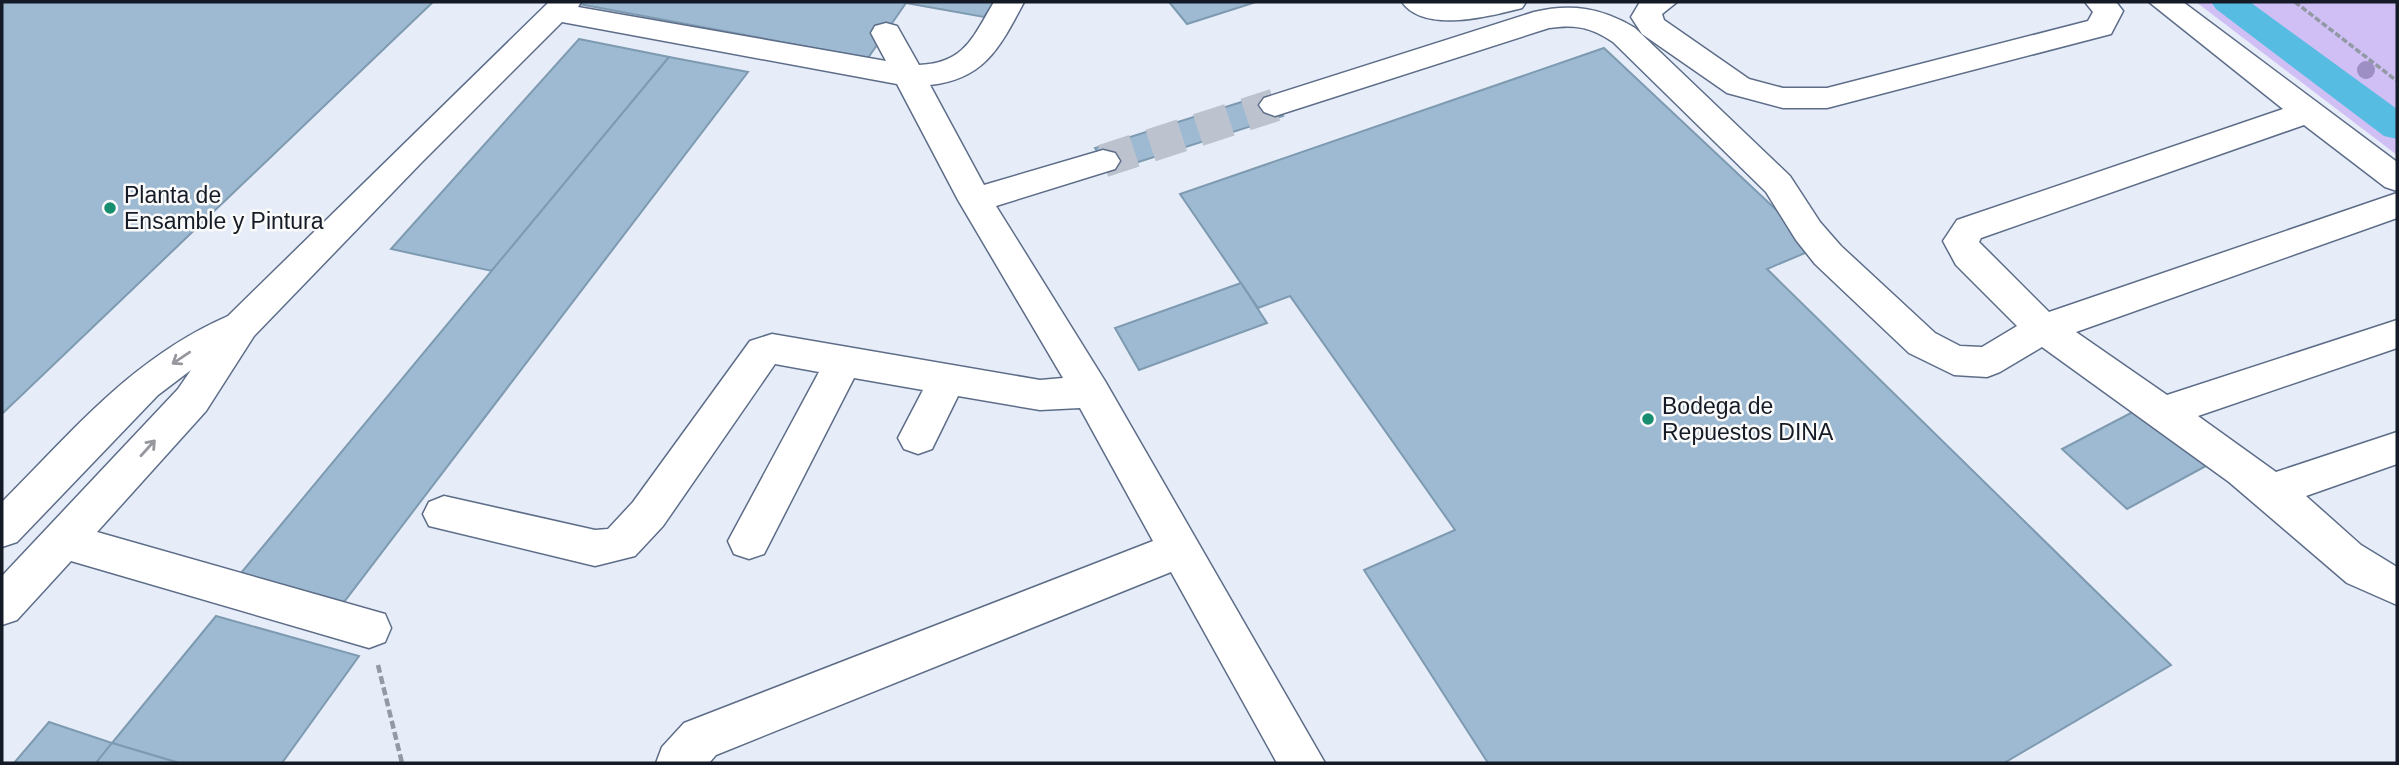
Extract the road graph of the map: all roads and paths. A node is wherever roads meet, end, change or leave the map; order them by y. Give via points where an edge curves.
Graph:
1 (1009, 2) edge
2 (1417, 2) edge
3 (1511, 2) edge
4 (1662, 2) edge
5 (2100, 2) edge
6 (2164, 2) edge
7 (2295, 2) edge
8 (561, 7) edge
9 (886, 33) dead end
10 (911, 76) junction
11 (2397, 81) edge
12 (1275, 105) tunnel mouth
13 (2310, 111) junction
14 (1103, 161) tunnel mouth
15 (2397, 179) edge
16 (975, 200) junction
17 (2397, 205) edge
18 (241, 326) junction
19 (2045, 328) junction
20 (2397, 334) edge
21 (843, 362) junction
22 (947, 380) junction
23 (1091, 392) junction
24 (2165, 411) junction
25 (918, 439) dead end
26 (2397, 448) edge
27 (50, 479) junction
28 (2271, 491) junction
29 (108, 492) junction
30 (444, 514) dead end
31 (2, 529) edge
32 (65, 541) junction
33 (749, 541) dead end
34 (1180, 549) junction
35 (2397, 586) edge
36 (3, 602) edge
37 (369, 628) joint
38 (401, 763) edge
39 (679, 763) edge
40 (1302, 763) edge

1 - 10 lane via 975,57 958,72
2 - 3 lane via 1433,11 1462,12
4 - 5 lane via 1649,9 1646,17 1654,27 1738,86 1783,98 1827,98 2100,27 2108,10
6 - 13 lane
7 - 11 path
8 - 10 lane
8 - 18 lane
9 - 10 lane
10 - 16 lane
12 - 19 lane via 1545,19 1574,14 1602,20 1624,35 1778,184 1828,255 1922,343 1954,360 1987,362
13 - 15 lane
13 - 19 lane via 1969,229 1961,242 1969,256
14 - 16 lane
16 - 23 lane
17 - 19 lane
18 -> 27 lane via 187,353 144,384
29 -> 18 lane via 192,400
19 - 24 lane
20 - 24 lane
21 - 22 lane
21 - 30 lane via 763,351 631,537 613,548 595,548
21 - 33 lane
22 - 23 lane via 1040,395
22 - 25 lane
23 - 34 lane
24 - 28 lane
26 - 28 lane
27 - 29 lane
27 - 31 lane
28 - 35 lane via 2360,568
29 - 32 lane
32 - 36 lane
32 - 37 lane
34 - 39 lane via 700,739
34 - 40 lane
37 - 38 path

